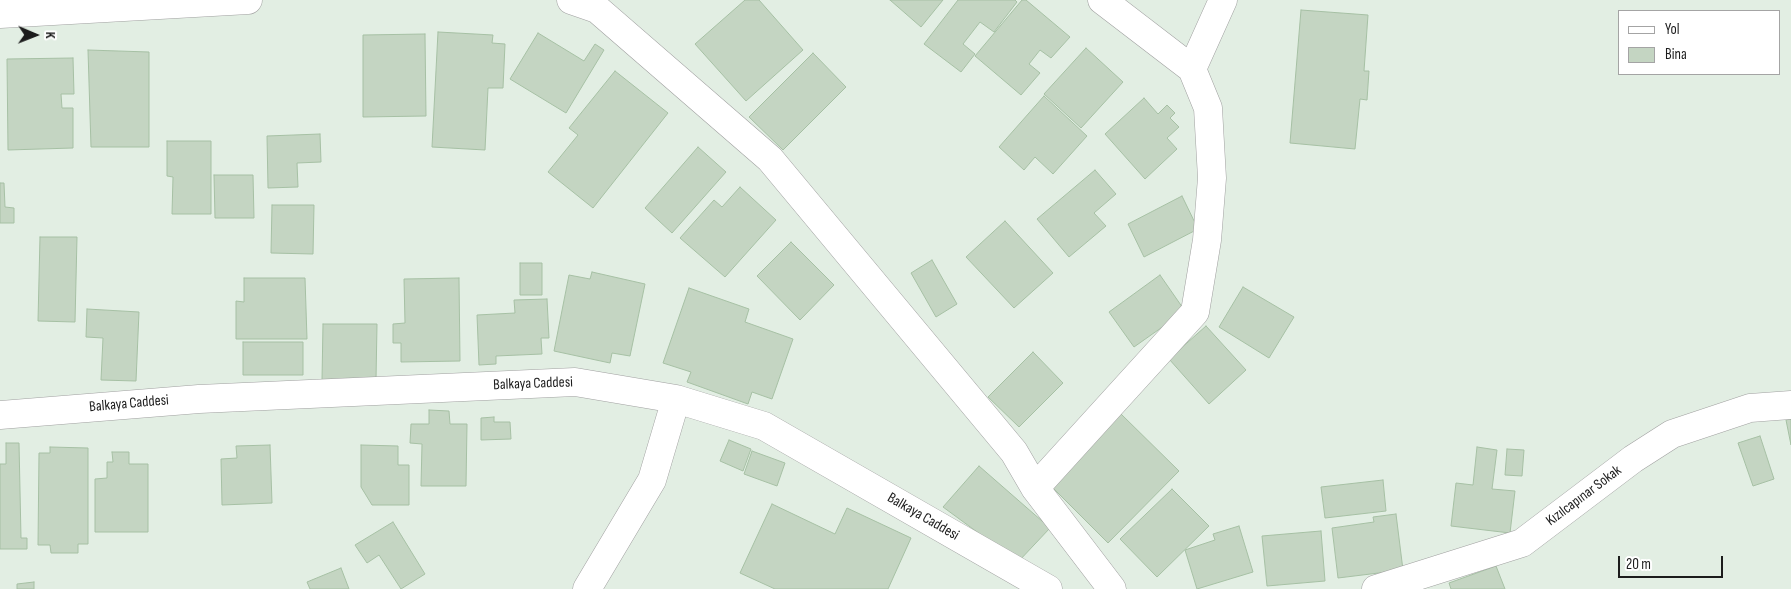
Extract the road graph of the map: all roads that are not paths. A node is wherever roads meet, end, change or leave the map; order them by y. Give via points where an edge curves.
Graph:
1 (248, 0) edge
2 (570, 0) edge
3 (1102, 0) edge
4 (1223, 0) edge
5 (0, 14) edge
6 (1192, 69) junction
7 (676, 399) junction
8 (1791, 405) edge
9 (0, 415) edge
10 (1035, 488) junction
11 (587, 589) edge
12 (1048, 589) edge
13 (1112, 589) edge
14 (1376, 589) edge

1 - 5 street
2 - 10 street via 597,9 770,159 1014,452
3 - 6 street
4 - 6 street
6 - 10 street via 1208,108 1212,178 1207,240 1195,312
7 - 9 street, Balkaya Caddesi via 575,382 199,398
7 - 11 street via 652,480
7 - 12 street, Balkaya Caddesi via 764,426
8 - 14 street, Kızılcapınar Sokak via 1750,408 1672,434 1522,542
10 - 13 street

